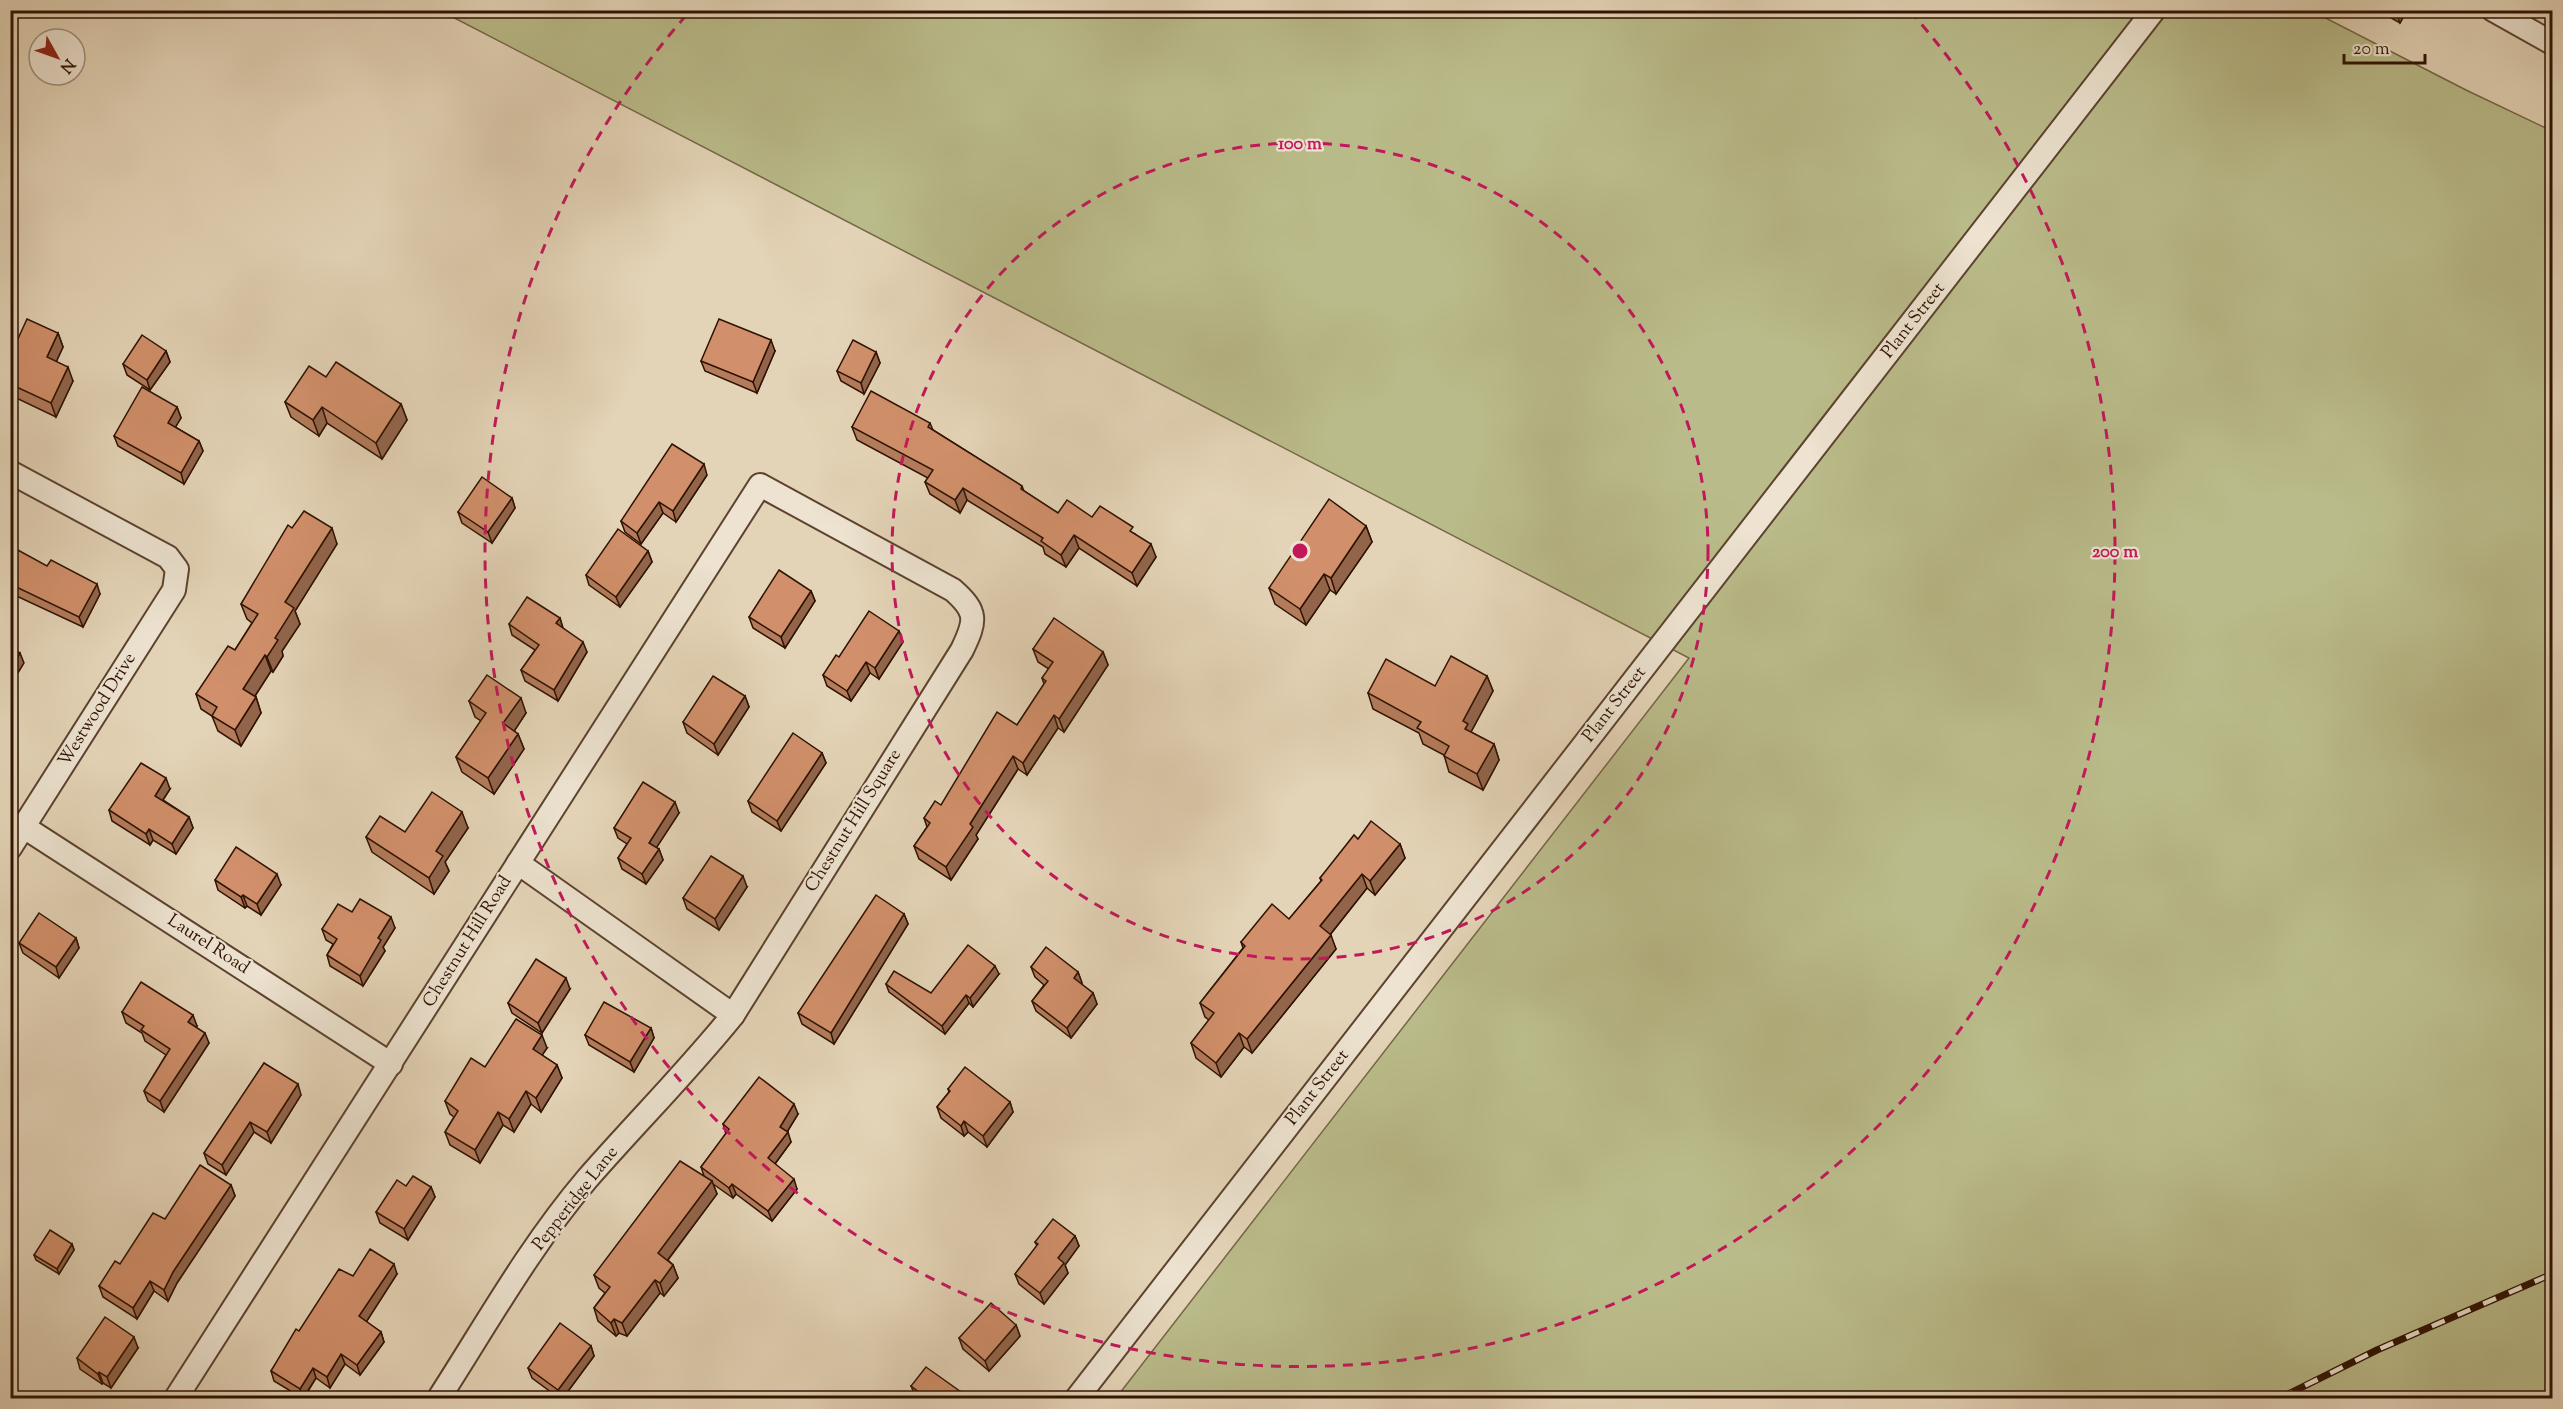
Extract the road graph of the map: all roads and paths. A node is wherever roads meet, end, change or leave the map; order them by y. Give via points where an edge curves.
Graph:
1 (2154, 10) edge
2 (2493, 10) edge
3 (2553, 43) edge
4 (10, 472) edge
5 (760, 485) joint
6 (24, 827) junction
7 (10, 848) edge
8 (518, 863) junction
9 (733, 1015) junction
10 (391, 1064) junction
11 (176, 1398) edge
12 (439, 1398) edge
13 (1077, 1398) edge

1 - 13 street, Plant Street
2 - 3 street
4 - 6 street, Westwood Drive via 168,557 177,569 174,591
5 - 8 street, Chestnut Hill Road
5 - 9 street, Chestnut Hill Square via 953,590 968,603 974,615 962,650
6 - 7 street, Westwood Drive
6 - 10 street, Laurel Road
8 - 9 street
8 - 10 street, Chestnut Hill Road
9 - 12 street, Pepperidge Lane via 586,1180 543,1238
10 - 11 street, Chestnut Hill Road

